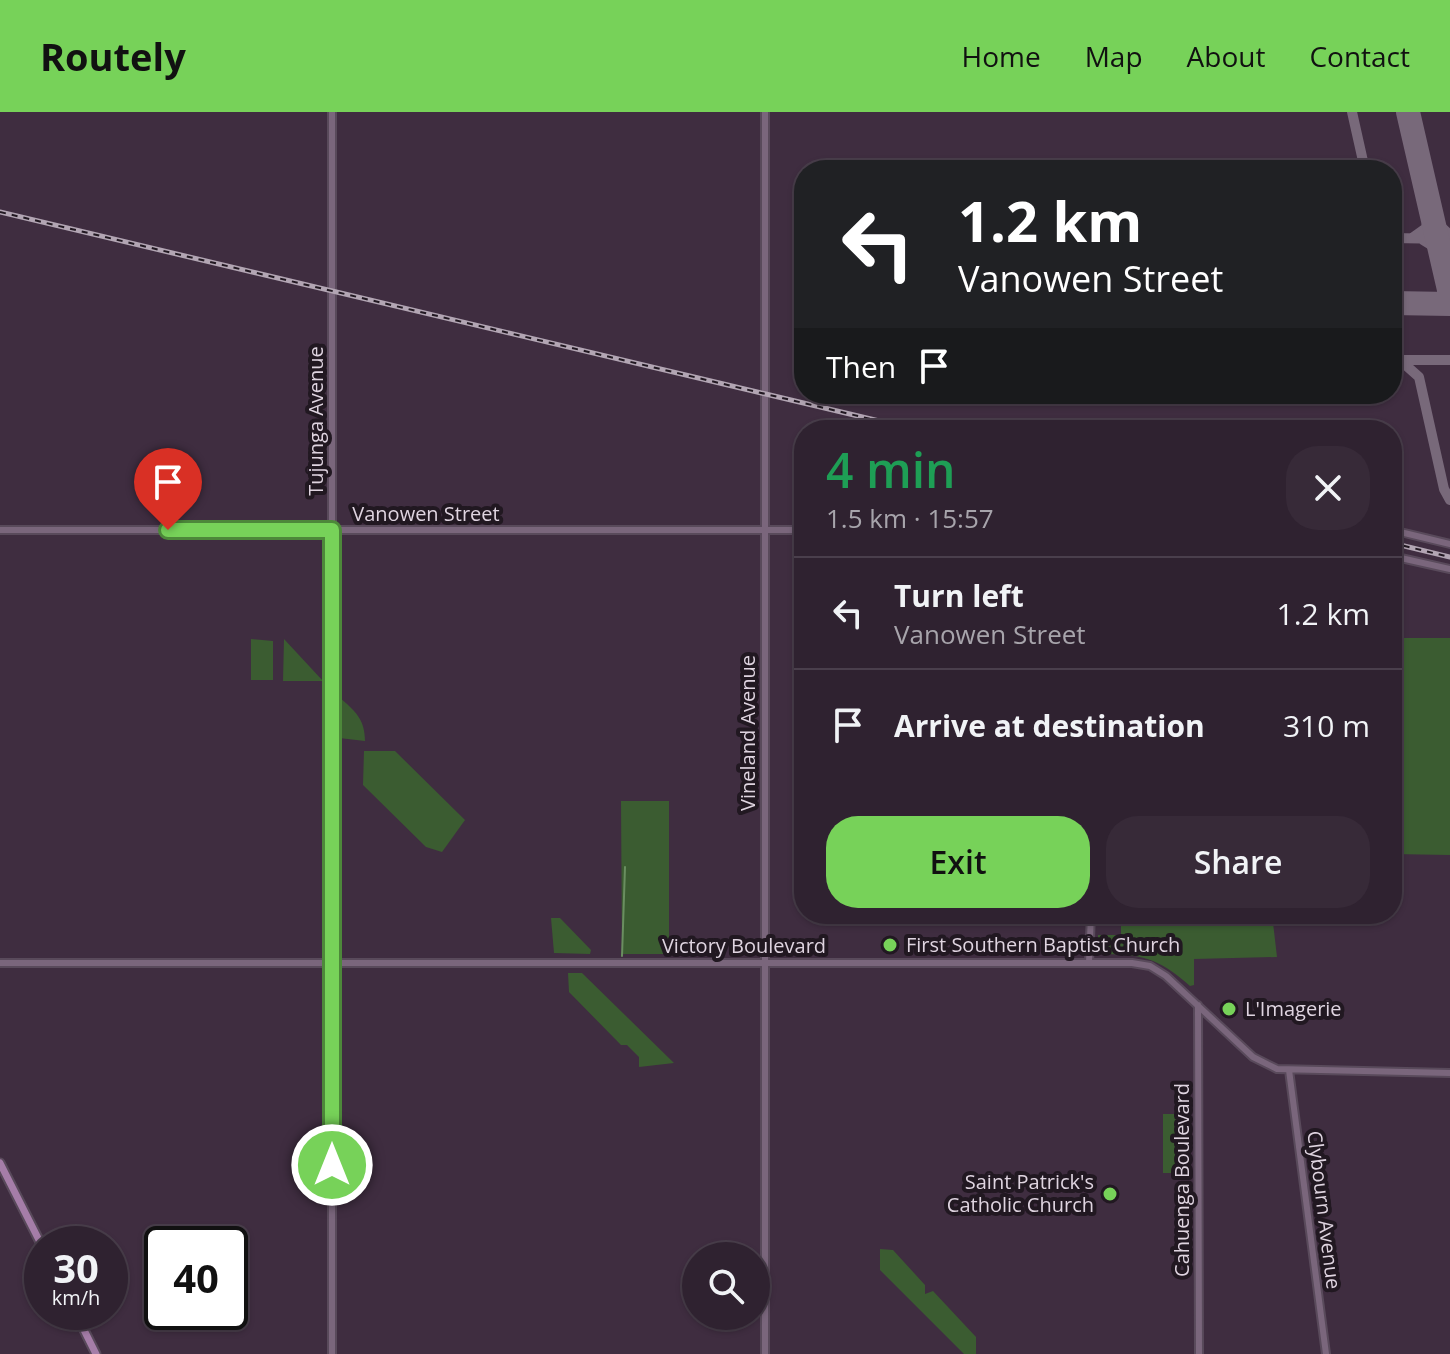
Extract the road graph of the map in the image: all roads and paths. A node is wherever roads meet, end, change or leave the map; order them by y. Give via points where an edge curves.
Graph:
1 (332, 112) edge
2 (765, 112) edge
3 (0, 530) edge
4 (332, 530) junction
5 (765, 530) junction
6 (794, 530) edge
7 (1402, 532) edge
8 (1450, 544) edge
9 (1402, 558) edge
10 (1450, 569) edge
11 (1091, 924) edge
12 (764, 962) junction
13 (0, 963) edge
14 (332, 963) junction
15 (1089, 963) junction
16 (1198, 1005) junction
17 (1212, 1018) junction
18 (1198, 1023) junction
19 (1289, 1070) junction
20 (1450, 1073) edge
21 (0, 1163) edge
22 (32, 1226) edge
23 (84, 1330) edge
24 (96, 1354) edge
25 (332, 1354) edge
26 (765, 1354) edge
27 (1199, 1354) edge
28 (1326, 1354) edge

1 - 4 main road, Tujunga Avenue
2 - 5 main road, Vineland Avenue
3 - 4 main road, Vanowen Street
4 - 5 main road, Vanowen Street
4 - 14 main road, Tujunga Avenue
5 - 6 main road, Vanowen Street
5 - 12 main road, Vineland Avenue
7 - 8 main road
9 - 10 main road
11 - 15 main road
12 - 14 main road, Victory Boulevard
12 - 15 main road, Victory Boulevard
12 - 26 main road, Vineland Avenue
13 - 14 main road, Victory Boulevard
14 - 25 main road, Tujunga Avenue
15 - 16 main road, Victory Boulevard via 1150,966
16 - 17 main road, Victory Boulevard
16 - 18 main road, Cahuenga Boulevard
17 - 18 main road
17 - 19 main road, Victory Boulevard via 1262,1063
18 - 27 main road, Cahuenga Boulevard
19 - 20 main road, Victory Boulevard
19 - 28 main road, Clybourn Avenue
21 - 22 main road
23 - 24 main road

